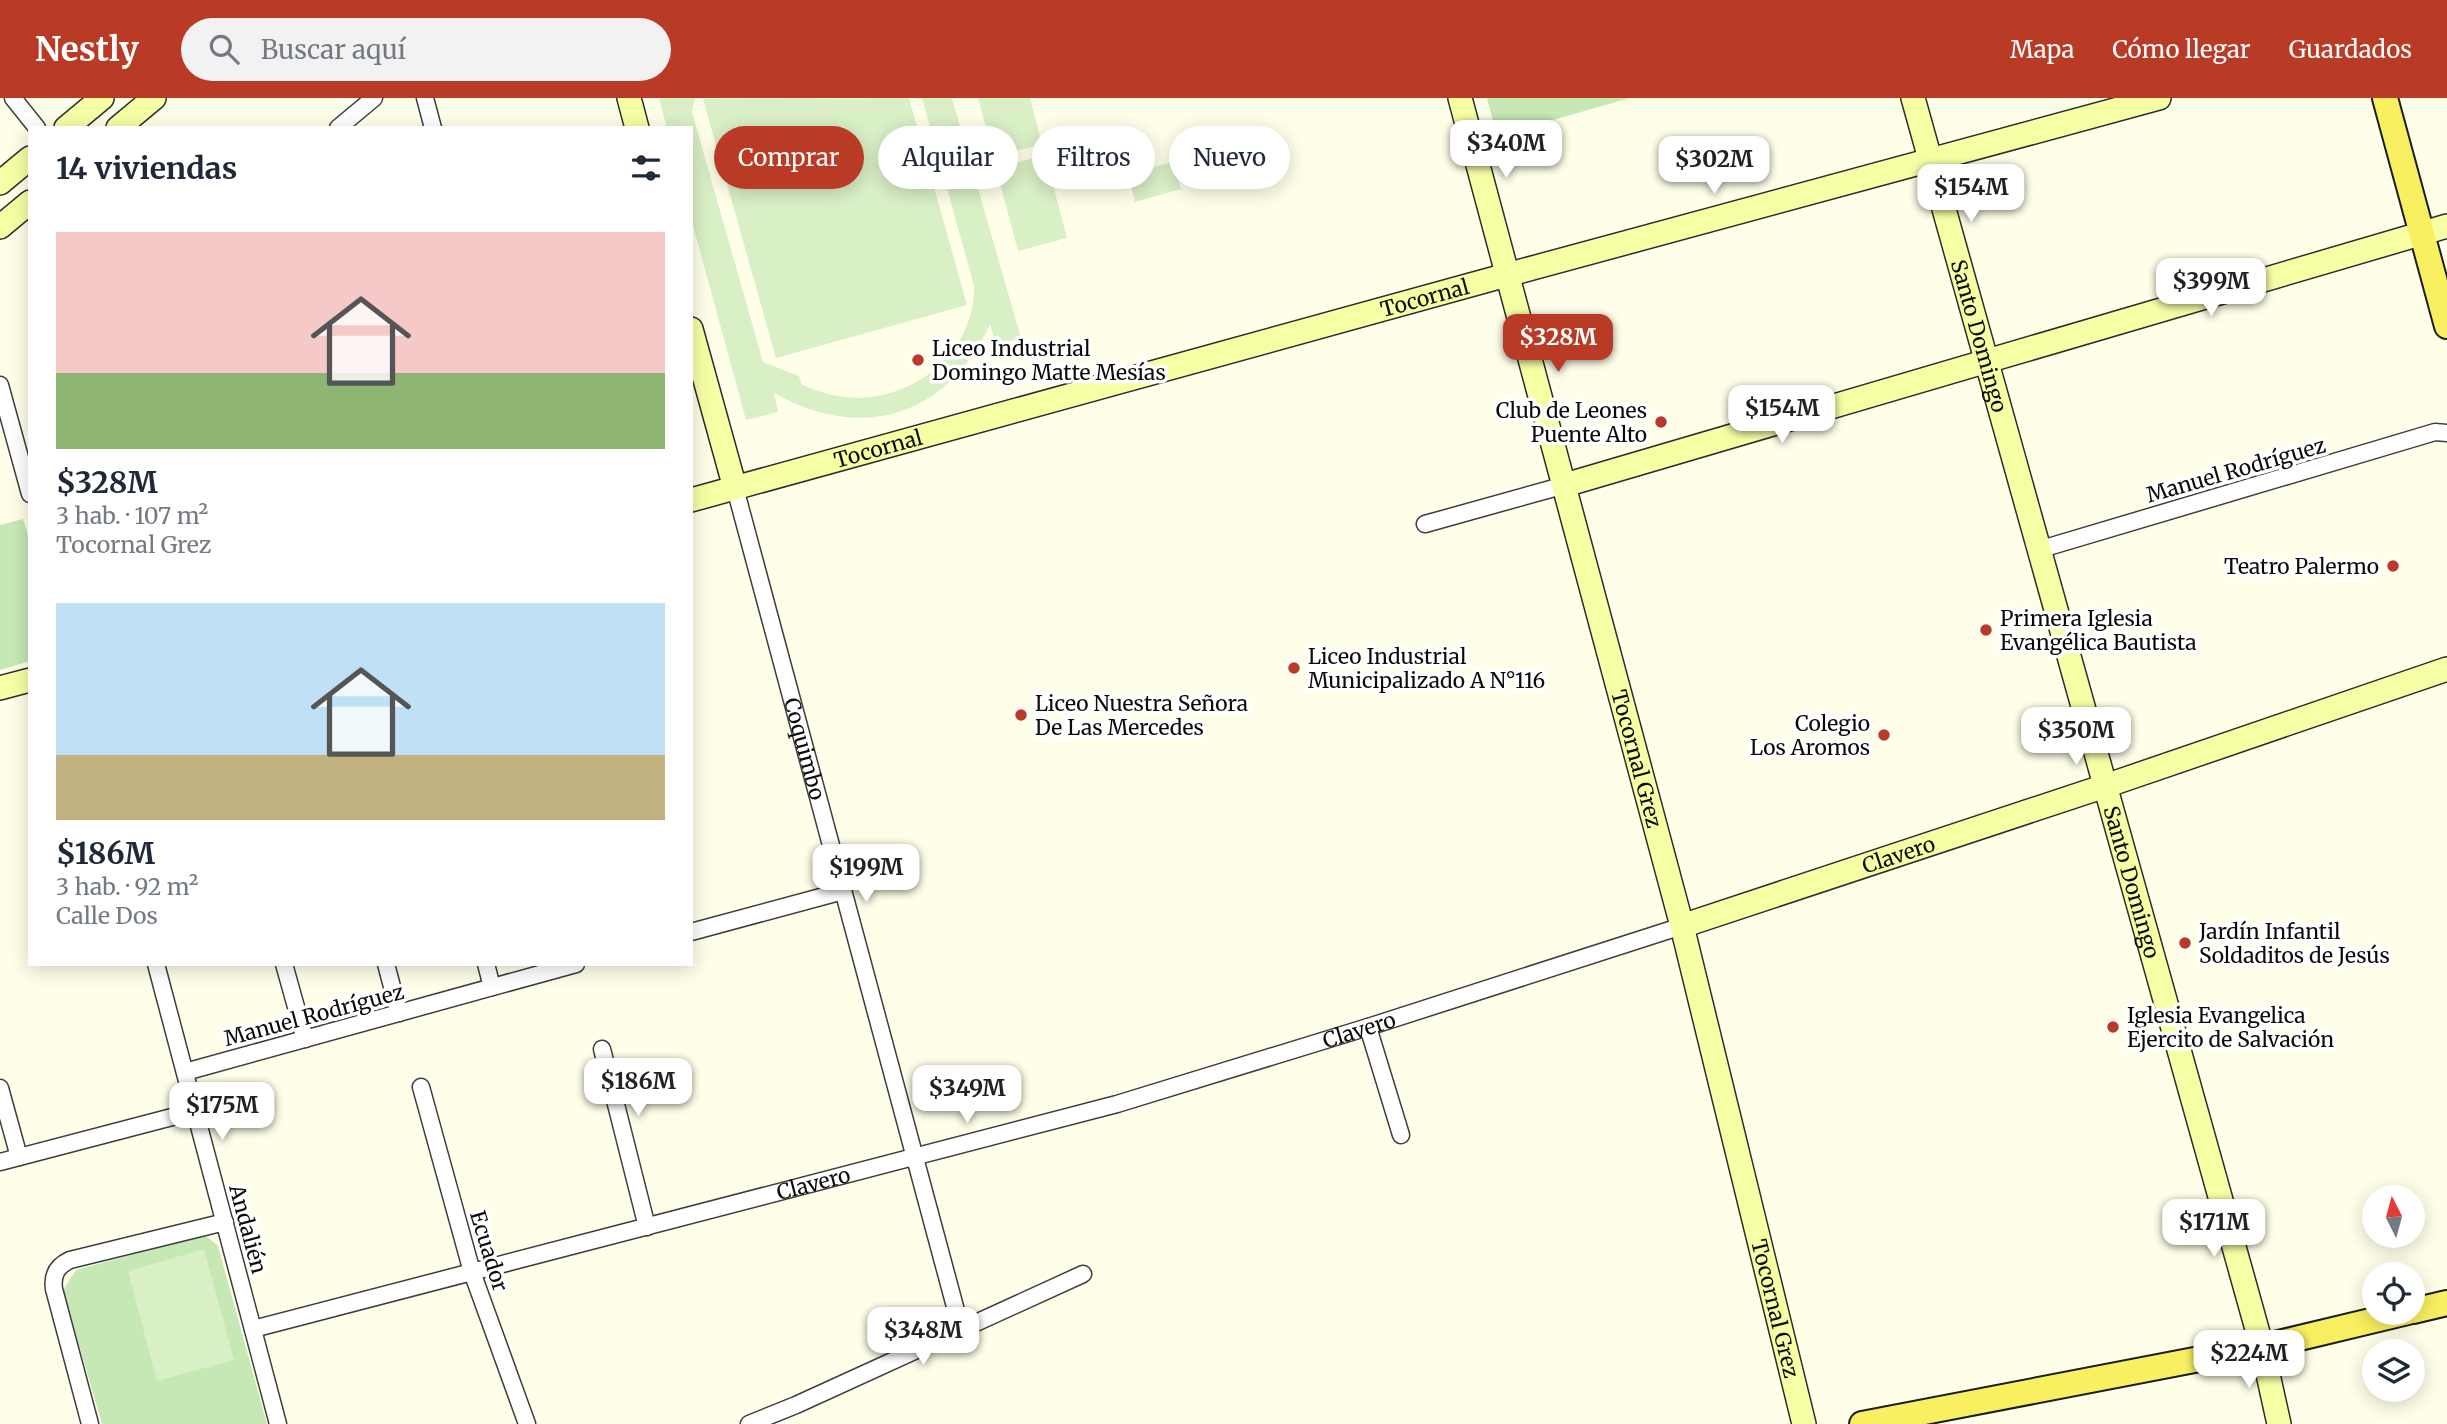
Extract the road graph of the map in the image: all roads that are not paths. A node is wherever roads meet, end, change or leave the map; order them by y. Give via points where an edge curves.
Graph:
1 (13, 98) edge
2 (102, 98) edge
3 (154, 98) edge
4 (374, 98) edge
5 (425, 98) edge
6 (629, 98) edge
7 (1460, 98) edge
8 (1913, 98) edge
9 (2159, 98) edge
10 (2385, 98) edge
11 (35, 126) edge
12 (68, 126) edge
13 (120, 126) edge
14 (343, 126) edge
15 (432, 126) edge
16 (636, 126) edge
17 (28, 160) edge
18 (1930, 160) junction
19 (0, 183) edge
20 (28, 204) edge
21 (2447, 226) edge
22 (0, 227) edge
23 (2423, 232) junction
24 (1509, 274) junction
25 (2447, 326) edge
26 (693, 336) edge
27 (1987, 362) junction
28 (0, 385) edge
29 (2447, 433) edge
30 (28, 478) edge
31 (1565, 485) junction
32 (735, 488) junction
33 (693, 499) edge
34 (1425, 524) dead end
35 (2038, 550) junction
36 (2447, 669) edge
37 (28, 681) edge
38 (0, 688) edge
39 (2104, 786) junction
40 (843, 891) junction
41 (1682, 926) junction
42 (693, 931) edge
43 (157, 966) edge
44 (285, 966) edge
45 (387, 966) edge
46 (487, 966) edge
47 (570, 966) edge
48 (492, 987) junction
49 (399, 1013) junction
50 (1368, 1027) junction
51 (305, 1039) junction
52 (602, 1049) dead end
53 (184, 1072) junction
54 (421, 1087) dead end
55 (0, 1088) edge
56 (195, 1111) junction
57 (1401, 1136) dead end
58 (19, 1157) junction
59 (915, 1157) junction
60 (0, 1162) edge
61 (225, 1222) junction
62 (647, 1227) junction
63 (472, 1272) junction
64 (1083, 1273) dead end
65 (2447, 1303) edge
66 (2425, 1308) edge
67 (2362, 1323) edge
68 (253, 1329) junction
69 (961, 1329) junction
70 (2262, 1347) junction
71 (90, 1424) edge
72 (278, 1424) edge
73 (527, 1424) edge
74 (749, 1424) edge
75 (1804, 1424) edge
76 (1861, 1424) edge
77 (2279, 1424) edge

1 - 11 street
2 - 12 street
3 - 13 street
4 - 14 street
5 - 15 street
6 - 16 street
7 - 24 street, Tocornal Grez
8 - 18 street, Santo Domingo
9 - 18 street, Tocornal
10 - 23 main road
17 - 19 street
18 - 24 street, Tocornal
18 - 27 street, Santo Domingo
20 - 22 street
21 - 23 street
23 - 25 main road
23 - 27 street
24 - 31 street, Tocornal Grez
24 - 32 street, Tocornal
26 - 32 street, Coquimbo
27 - 31 street
27 - 35 street, Santo Domingo
28 - 30 street
29 - 35 street, Manuel Rodríguez via 2435,432
31 - 34 street
31 - 41 street, Tocornal Grez
32 - 33 street, Tocornal
32 - 40 street, Coquimbo
35 - 39 street, Santo Domingo
36 - 39 street, Clavero
37 - 38 street
39 - 41 street, Clavero
39 - 70 street, Santo Domingo
40 - 42 street
40 - 59 street, Coquimbo
41 - 50 street, Clavero
41 - 75 street, Tocornal Grez
43 - 53 street, Andalién
44 - 51 street
45 - 49 street
46 - 48 street
47 - 48 street, Manuel Rodríguez
48 - 49 street, Manuel Rodríguez
49 - 51 street, Manuel Rodríguez
50 - 57 street
50 - 59 street, Clavero via 1116,1104
51 - 53 street, Manuel Rodríguez
52 - 62 street
53 - 56 street, Andalién
54 - 63 street, Ecuador
55 - 58 street
56 - 58 street
56 - 61 street, Andalién
58 - 60 street
59 - 62 street, Clavero
59 - 69 street, Coquimbo
61 - 68 street, Andalién
61 - 71 street via 70,1260 59,1267 54,1289
62 - 63 street, Clavero
63 - 68 street, Clavero
63 - 73 street, Ecuador
64 - 69 street
65 - 66 main road
67 - 70 main road
68 - 72 street, Andalién
69 - 74 street
70 - 76 main road
70 - 77 street, Santo Domingo

